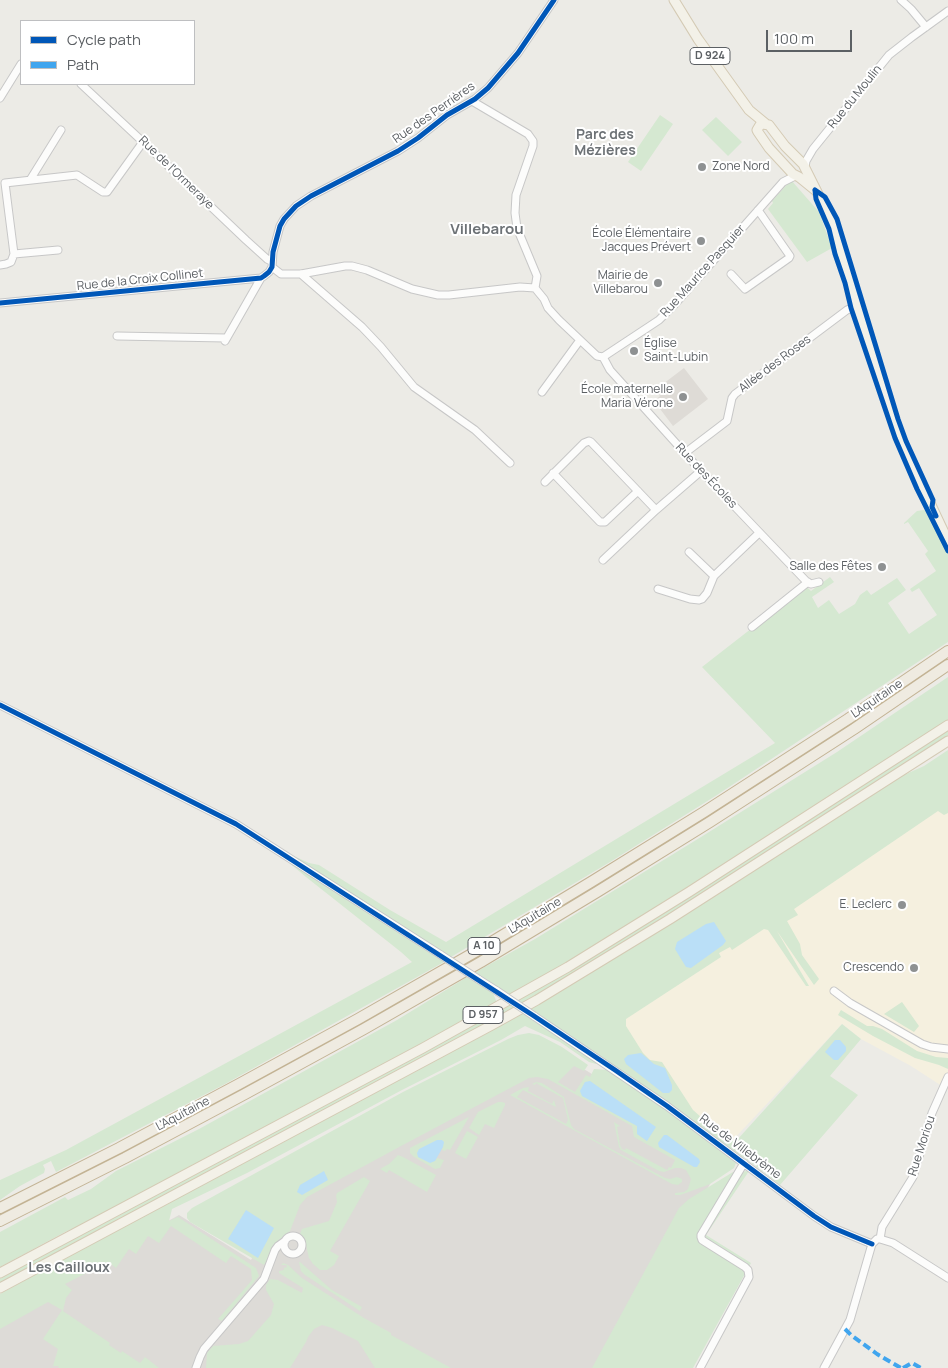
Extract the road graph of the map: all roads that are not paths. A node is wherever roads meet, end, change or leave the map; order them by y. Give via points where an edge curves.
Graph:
1 (554, 0) edge
2 (674, 0) edge
3 (901, 0) edge
4 (948, 11) edge
5 (926, 27) junction
6 (20, 66) edge
7 (82, 85) edge
8 (0, 98) edge
9 (472, 101) junction
10 (749, 110) junction
11 (766, 124) junction
12 (62, 130) dead end
13 (757, 130) junction
14 (144, 142) junction
15 (813, 149) junction
16 (797, 158) junction
17 (788, 169) junction
18 (801, 172) junction
19 (30, 180) junction
20 (3, 181) edge
21 (783, 182) junction
22 (758, 210) junction
23 (58, 250) dead end
24 (14, 254) junction
25 (272, 264) junction
26 (0, 265) edge
27 (301, 274) junction
28 (731, 274) dead end
29 (261, 278) junction
30 (535, 288) junction
31 (0, 304) edge
32 (857, 306) junction
33 (117, 336) dead end
34 (580, 340) junction
35 (603, 356) junction
36 (542, 392) dead end
37 (685, 453) junction
38 (510, 463) dead end
39 (701, 471) junction
40 (554, 473) junction
41 (545, 482) dead end
42 (638, 490) junction
43 (656, 510) junction
44 (759, 533) junction
45 (948, 541) edge
46 (689, 552) dead end
47 (603, 560) dead end
48 (714, 576) junction
49 (808, 582) junction
50 (819, 582) dead end
51 (658, 589) dead end
52 (752, 627) dead end
53 (948, 651) edge
54 (948, 665) edge
55 (0, 705) edge
56 (948, 725) edge
57 (948, 741) edge
58 (834, 991) dead end
59 (948, 1049) edge
60 (948, 1077) edge
61 (744, 1163) junction
62 (0, 1208) edge
63 (0, 1221) edge
64 (880, 1239) junction
65 (872, 1244) junction
66 (285, 1245) dead end
67 (0, 1273) edge
68 (948, 1278) edge
69 (0, 1288) edge
70 (196, 1368) edge
71 (700, 1368) edge
72 (824, 1368) edge

1 - 9 street, Rue des Perrières via 518,53 488,88
2 - 10 main road, D 924
3 - 5 street
4 - 5 street, Rue du Moulin
5 - 15 street, Rue du Moulin via 889,55
6 - 8 street
7 - 14 street, Rue de l'Ormeraye
9 - 25 street, Rue des Perrières via 398,151 296,206 280,226
9 - 30 street via 528,134 532,141 516,195 515,213 517,228 537,276
10 - 11 main road, D 924
10 - 13 main road, D 924
11 - 13 main road
11 - 16 main road, D 924
12 - 19 street
13 - 17 main road, D 924
14 - 19 street via 107,192 77,176
14 - 25 street, Rue de l'Ormeraye
15 - 16 street, Rue du Moulin
15 - 18 street, Rue du Moulin
16 - 18 main road, D 924
17 - 18 main road, D 924
17 - 21 street
18 - 21 street, Rue Maurice Pasquier
18 - 32 main road, D 924 via 815,190 834,227
19 - 20 street
20 - 24 street
21 - 22 street, Rue Maurice Pasquier
22 - 28 street via 790,256 745,290
22 - 35 street, Rue Maurice Pasquier via 659,320
23 - 24 street
24 - 26 street via 11,262
25 - 27 street via 281,274
25 - 29 street via 269,272
27 - 30 street via 352,266 400,285 438,295
27 - 38 street via 362,327 414,387 475,430
29 - 31 street, Rue de la Croix Collinet
29 - 33 street via 225,340
30 - 34 street via 548,308
32 - 37 street, Allée des Roses via 847,310 735,394 728,420
32 - 45 main road, D 924 via 903,444
34 - 35 street via 597,356
34 - 36 street
35 - 37 street, Rue des Écoles via 610,370
37 - 39 street, Rue des Écoles
39 - 43 street
39 - 44 street, Rue des Écoles
40 - 41 street
40 - 42 street via 589,441
40 - 42 street via 600,522 605,522
42 - 43 street
43 - 47 street
44 - 48 street
44 - 49 street, Rue des Écoles
46 - 48 street
48 - 51 street via 707,593 699,600
49 - 50 street
49 - 52 street
53 - 62 highway, L'Aquitaine / A 10 via 704,812 483,947 247,1080
54 - 63 highway, L'Aquitaine / A 10 via 695,831 473,966 237,1098
55 - 61 street, Rue de Villebrème, bridge via 236,824 599,1059
56 - 67 main road, D 957 via 568,967 423,1048
57 - 69 main road, D 957 via 670,919 492,1026
58 - 59 street via 922,1044
60 - 64 street, Rue Moriou via 932,1114 916,1170 882,1227
61 - 65 street, Rue de Villebrème via 819,1220
61 - 71 street via 701,1237 745,1267 749,1277
64 - 65 street
64 - 68 street via 893,1243
65 - 72 street via 850,1320
66 - 70 street via 278,1246 264,1279 204,1349

